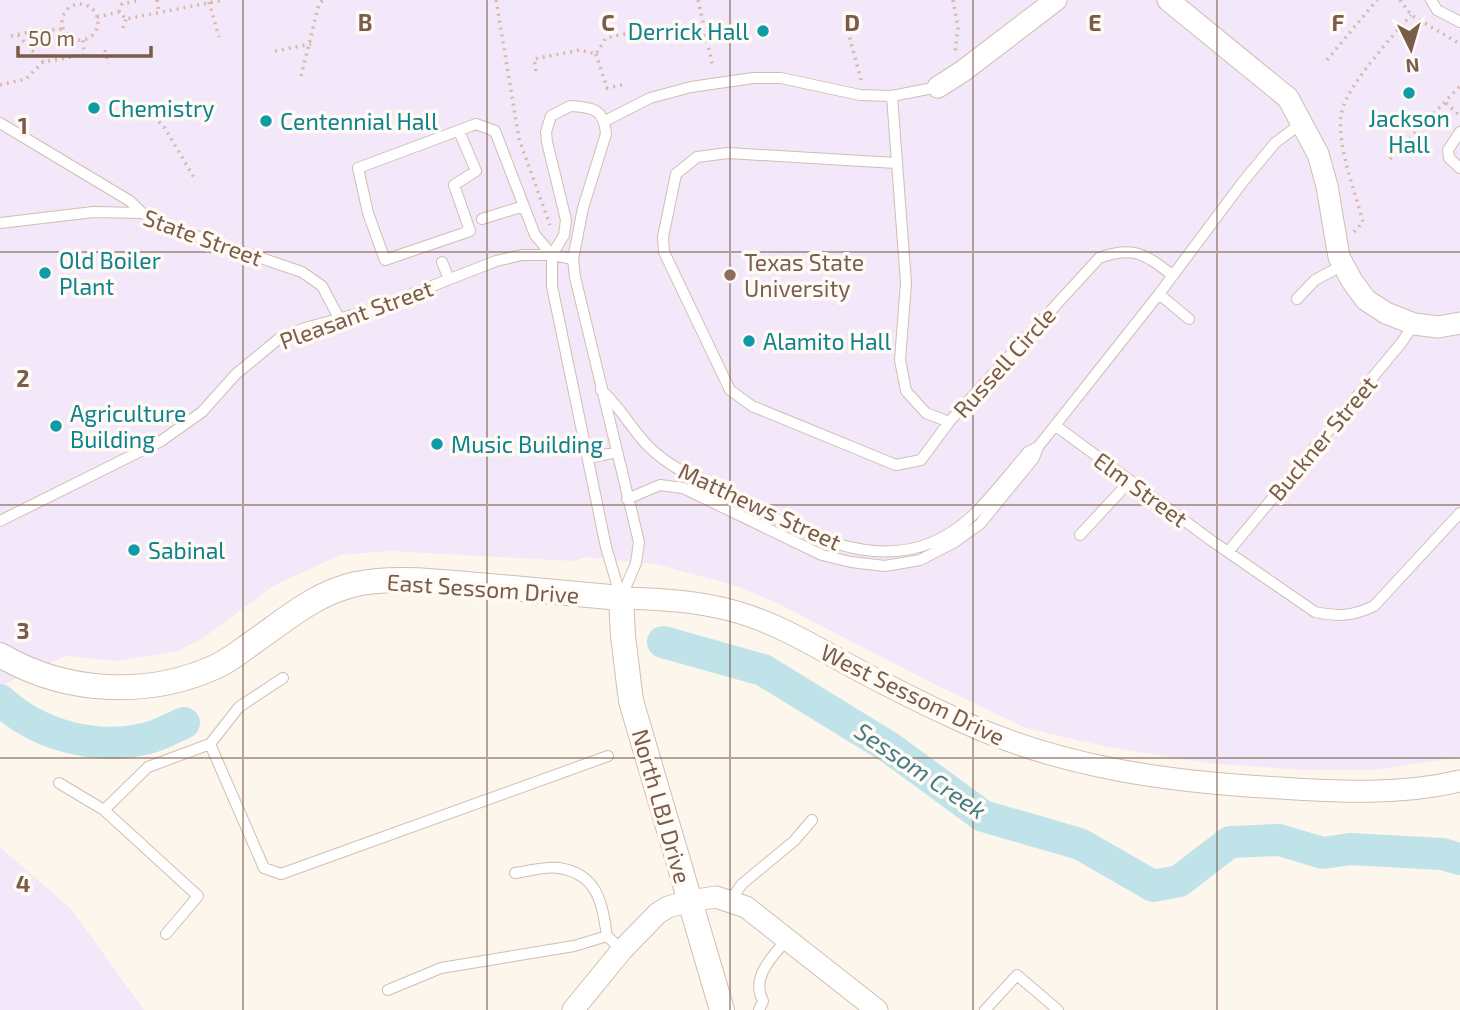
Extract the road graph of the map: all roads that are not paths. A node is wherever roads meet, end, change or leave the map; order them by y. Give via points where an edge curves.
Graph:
1 (1056, 0) edge
2 (1168, 0) edge
3 (1431, 0) edge
4 (1460, 22) edge
5 (938, 87) joint
6 (892, 96) junction
7 (605, 121) junction
8 (1303, 122) junction
9 (0, 123) edge
10 (459, 131) junction
11 (1460, 132) edge
12 (896, 163) junction
13 (1460, 168) edge
14 (524, 206) junction
15 (142, 213) junction
16 (482, 219) dead end
17 (0, 223) edge
18 (552, 255) junction
19 (573, 259) junction
20 (442, 262) dead end
21 (1343, 265) junction
22 (1172, 275) junction
23 (449, 279) junction
24 (1159, 294) junction
25 (1297, 299) dead end
26 (339, 318) junction
27 (1189, 319) dead end
28 (1460, 323) edge
29 (1414, 324) junction
30 (600, 389) junction
31 (949, 422) junction
32 (1056, 425) junction
33 (1038, 447) junction
34 (617, 452) junction
35 (588, 458) junction
36 (1130, 481) junction
37 (627, 499) junction
38 (1460, 513) edge
39 (0, 521) edge
40 (1080, 535) dead end
41 (1228, 552) junction
42 (621, 598) junction
43 (0, 655) edge
44 (283, 678) dead end
45 (209, 744) junction
46 (608, 756) dead end
47 (1460, 781) edge
48 (59, 783) dead end
49 (104, 810) junction
50 (811, 820) dead end
51 (515, 873) dead end
52 (690, 901) junction
53 (730, 901) junction
54 (166, 934) dead end
55 (788, 938) junction
56 (615, 943) junction
57 (388, 990) dead end
58 (573, 1010) edge
59 (722, 1010) edge
60 (759, 1010) edge
61 (877, 1010) edge
62 (985, 1010) edge
63 (1058, 1010) edge

1 - 5 street
2 - 8 street via 1288,98
3 - 4 lane via 1437,10
5 - 6 lane
6 - 7 lane via 860,95 781,78 753,78 691,87 650,99
6 - 12 lane, Russell Circle
7 - 18 lane via 593,109 570,106 548,121 545,132 566,220 564,235
7 - 19 lane via 603,147 583,208
8 - 21 street via 1324,175
8 - 22 lane, Matthews Street via 1275,143
9 - 15 lane via 130,201
10 - 10 lane via 358,168 385,260 470,232 454,185 475,171
10 - 14 lane via 476,124 495,131
11 - 13 lane via 1448,150 1449,158
12 - 31 lane, Russell Circle via 906,283 900,360 906,391 926,413
12 - 31 lane via 728,153 697,157 676,174 664,252 730,390 752,406 896,465 921,460
14 - 16 lane
14 - 18 lane via 535,235
15 - 17 lane, State Street via 93,212
15 - 26 lane, State Street via 164,225 302,272 322,286
18 - 19 lane, Pleasant Street
18 - 23 lane, Pleasant Street via 496,261
18 - 35 lane via 552,286
19 - 30 lane
20 - 23 lane
21 - 25 lane via 1315,280
21 - 29 street via 1366,300
22 - 24 lane, Matthews Street
22 - 31 lane, Russell Circle via 1137,252 1119,251 1099,258
23 - 26 lane, Pleasant Street
24 - 27 lane
24 - 32 lane, Matthews Street
26 - 39 lane, Pleasant Street via 281,337 236,374 202,412 161,441
28 - 29 street via 1438,327
29 - 41 lane, Buckner Street
30 - 33 lane, Matthews Street via 649,447 670,463 823,540 863,552 918,547 945,536 972,516 1028,452
30 - 34 lane
32 - 33 lane, Matthews Street
32 - 36 lane, Elm Street
33 - 37 lane, Matthews Street via 980,524 920,559 885,566 822,555 683,488 660,485
34 - 35 lane
34 - 37 lane
35 - 42 lane
36 - 40 lane
36 - 41 lane, Elm Street
37 - 42 lane via 639,542 636,563
38 - 41 lane, Elm Street via 1374,606 1356,614 1315,612
42 - 43 street, East Sessom Drive via 424,580 360,583 340,587 304,605 217,666 156,685 114,688 71,683 24,669
42 - 47 street, West Sessom Drive via 679,600 740,613 962,722 1090,765 1191,782 1321,791 1408,789
42 - 52 street, North LBJ Drive via 631,701
44 - 45 lane via 239,707
45 - 46 lane via 264,868 281,874
45 - 49 lane via 148,767
48 - 49 lane
49 - 54 lane via 198,896
50 - 53 lane via 794,841 742,884
51 - 56 lane via 557,867 583,876 597,891
52 - 53 street via 716,897
52 - 56 street via 668,907
52 - 59 street, North LBJ Drive
53 - 55 street via 746,907
55 - 60 lane via 761,974
55 - 61 street
56 - 57 lane via 440,968
56 - 58 street
62 - 63 lane via 1017,975

